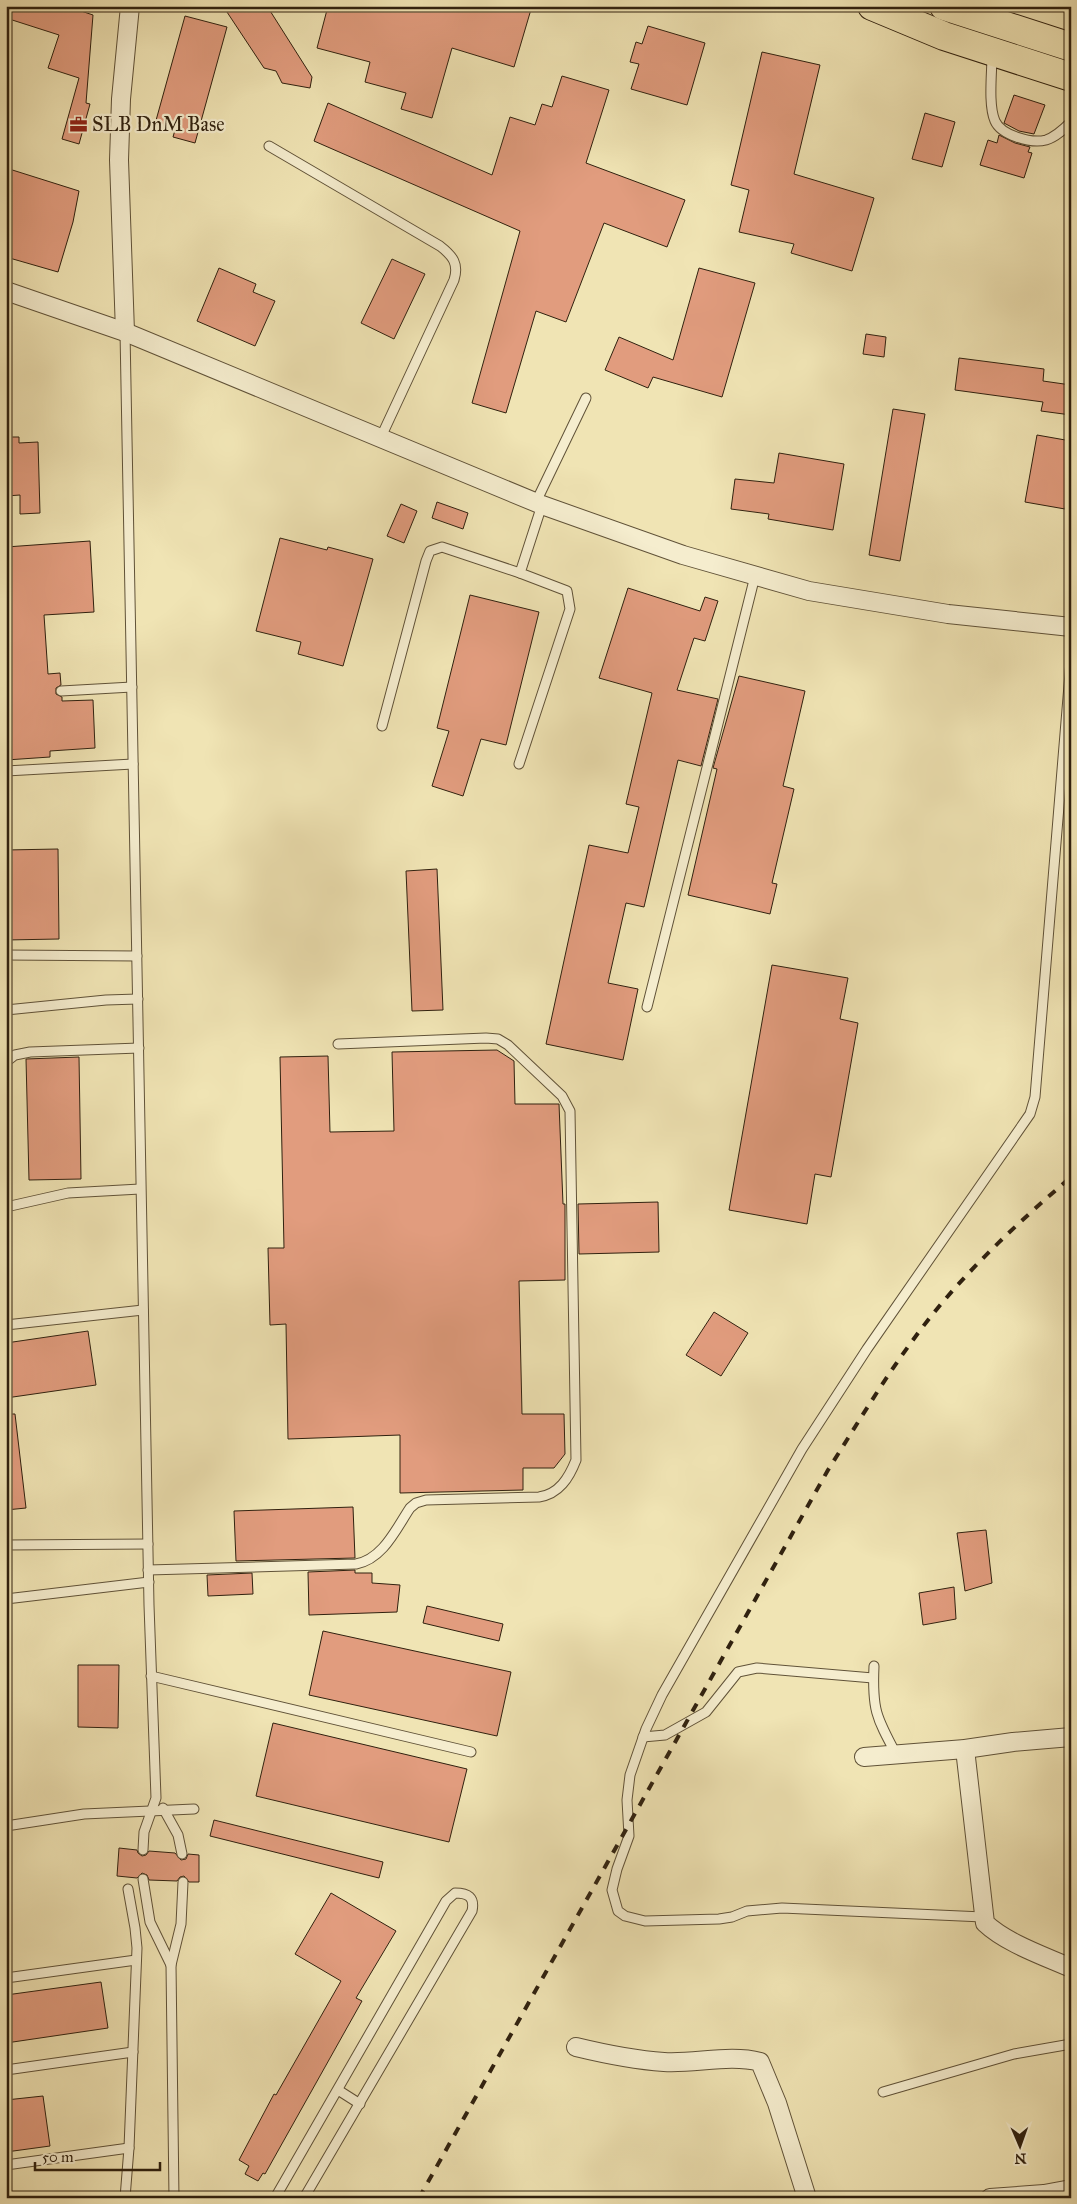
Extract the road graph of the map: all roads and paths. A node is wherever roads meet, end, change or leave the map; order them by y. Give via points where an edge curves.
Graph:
1 (130, 6) edge
2 (872, 6) edge
3 (944, 6) edge
4 (1071, 47) edge
5 (992, 52) junction
6 (1071, 77) edge
7 (1071, 122) edge
8 (269, 146) dead end
9 (6, 291) edge
10 (125, 332) junction
11 (586, 398) dead end
12 (381, 437) junction
13 (539, 503) junction
14 (520, 573) junction
15 (754, 576) junction
16 (1071, 627) edge
17 (1071, 661) edge
18 (132, 686) junction
19 (61, 691) dead end
20 (382, 726) dead end
21 (133, 764) junction
22 (519, 764) dead end
23 (6, 771) edge
24 (6, 955) edge
25 (137, 956) junction
26 (138, 999) junction
27 (647, 1007) dead end
28 (6, 1010) edge
29 (338, 1044) dead end
30 (139, 1048) junction
31 (6, 1062) edge
32 (140, 1189) junction
33 (6, 1207) edge
34 (143, 1310) junction
35 (6, 1324) edge
36 (148, 1544) junction
37 (6, 1545) edge
38 (148, 1570) junction
39 (149, 1582) junction
40 (6, 1599) edge
41 (874, 1666) dead end
42 (150, 1676) junction
43 (873, 1678) junction
44 (643, 1737) junction
45 (1071, 1737) edge
46 (965, 1749) junction
47 (471, 1752) dead end
48 (896, 1754) junction
49 (864, 1757) dead end
50 (156, 1798) junction
51 (194, 1809) dead end
52 (165, 1811) junction
53 (151, 1812) junction
54 (6, 1826) edge
55 (143, 1850) dead end
56 (182, 1854) dead end
57 (143, 1879) dead end
58 (183, 1882) dead end
59 (128, 1889) dead end
60 (983, 1917) junction
61 (136, 1960) junction
62 (171, 1965) junction
63 (1071, 1968) edge
64 (6, 1978) edge
65 (1071, 2044) edge
66 (576, 2047) dead end
67 (133, 2052) junction
68 (6, 2070) edge
69 (338, 2090) junction
70 (883, 2092) dead end
71 (360, 2104) junction
72 (129, 2148) junction
73 (6, 2165) edge
74 (1071, 2189) edge
75 (125, 2198) edge
76 (174, 2198) edge
77 (275, 2198) edge
78 (304, 2198) edge
79 (807, 2198) edge
80 (990, 2198) edge

1 - 10 street via 120,100 119,160
2 - 5 main road
3 - 4 main road
5 - 6 main road
5 - 7 lane via 992,109 999,128 1034,141 1054,136
8 - 12 lane via 440,246 457,267 454,280
9 - 10 street
10 - 12 street
10 - 18 lane
11 - 13 lane
12 - 13 street
13 - 14 lane
13 - 15 street via 683,555
14 - 20 lane via 442,548 430,551
14 - 22 lane via 567,591 570,609
15 - 16 street via 866,602
15 - 27 lane
17 - 44 lane via 1035,1097 1030,1114 867,1349 802,1449 662,1695
18 - 19 lane
18 - 21 lane
21 - 23 lane
21 - 25 lane
24 - 25 lane
25 - 26 lane
26 - 28 lane
26 - 30 lane
29 - 38 lane via 498,1039 508,1044 568,1104 576,1460 572,1471 551,1495 416,1503 381,1550 366,1562
30 - 31 lane via 30,1052 15,1054
30 - 32 lane
32 - 33 lane via 76,1192
32 - 34 lane
34 - 35 lane
34 - 36 lane
36 - 37 lane
36 - 38 lane
38 - 39 lane
39 - 40 lane
39 - 42 lane
41 - 43 lane
42 - 47 lane
42 - 50 lane
43 - 44 lane via 757,1668 738,1672 706,1712 665,1735
43 - 48 lane via 874,1708
44 - 60 lane via 630,1774 627,1800 629,1836 612,1890 618,1911 626,1916 645,1921 720,1919 747,1911 782,1908
45 - 46 street
46 - 48 street
46 - 60 street
48 - 49 street
50 - 52 lane
50 - 53 lane
51 - 52 lane
52 - 53 lane
52 - 56 lane via 178,1835
53 - 54 lane via 84,1814
53 - 55 lane via 144,1832
57 - 62 lane via 150,1922
58 - 62 lane via 181,1924
59 - 61 lane via 136,1928
60 - 63 street via 996,1932
61 - 64 lane
61 - 67 lane
62 - 76 lane
65 - 70 lane via 1014,2054
66 - 79 street via 665,2062 760,2062 777,2103
67 - 68 lane
67 - 72 lane
69 - 71 lane
69 - 71 lane via 446,1901 455,1893 471,1897 474,1903 472,1911
69 - 77 lane
71 - 78 lane
72 - 73 lane
72 - 75 lane
74 - 80 street

